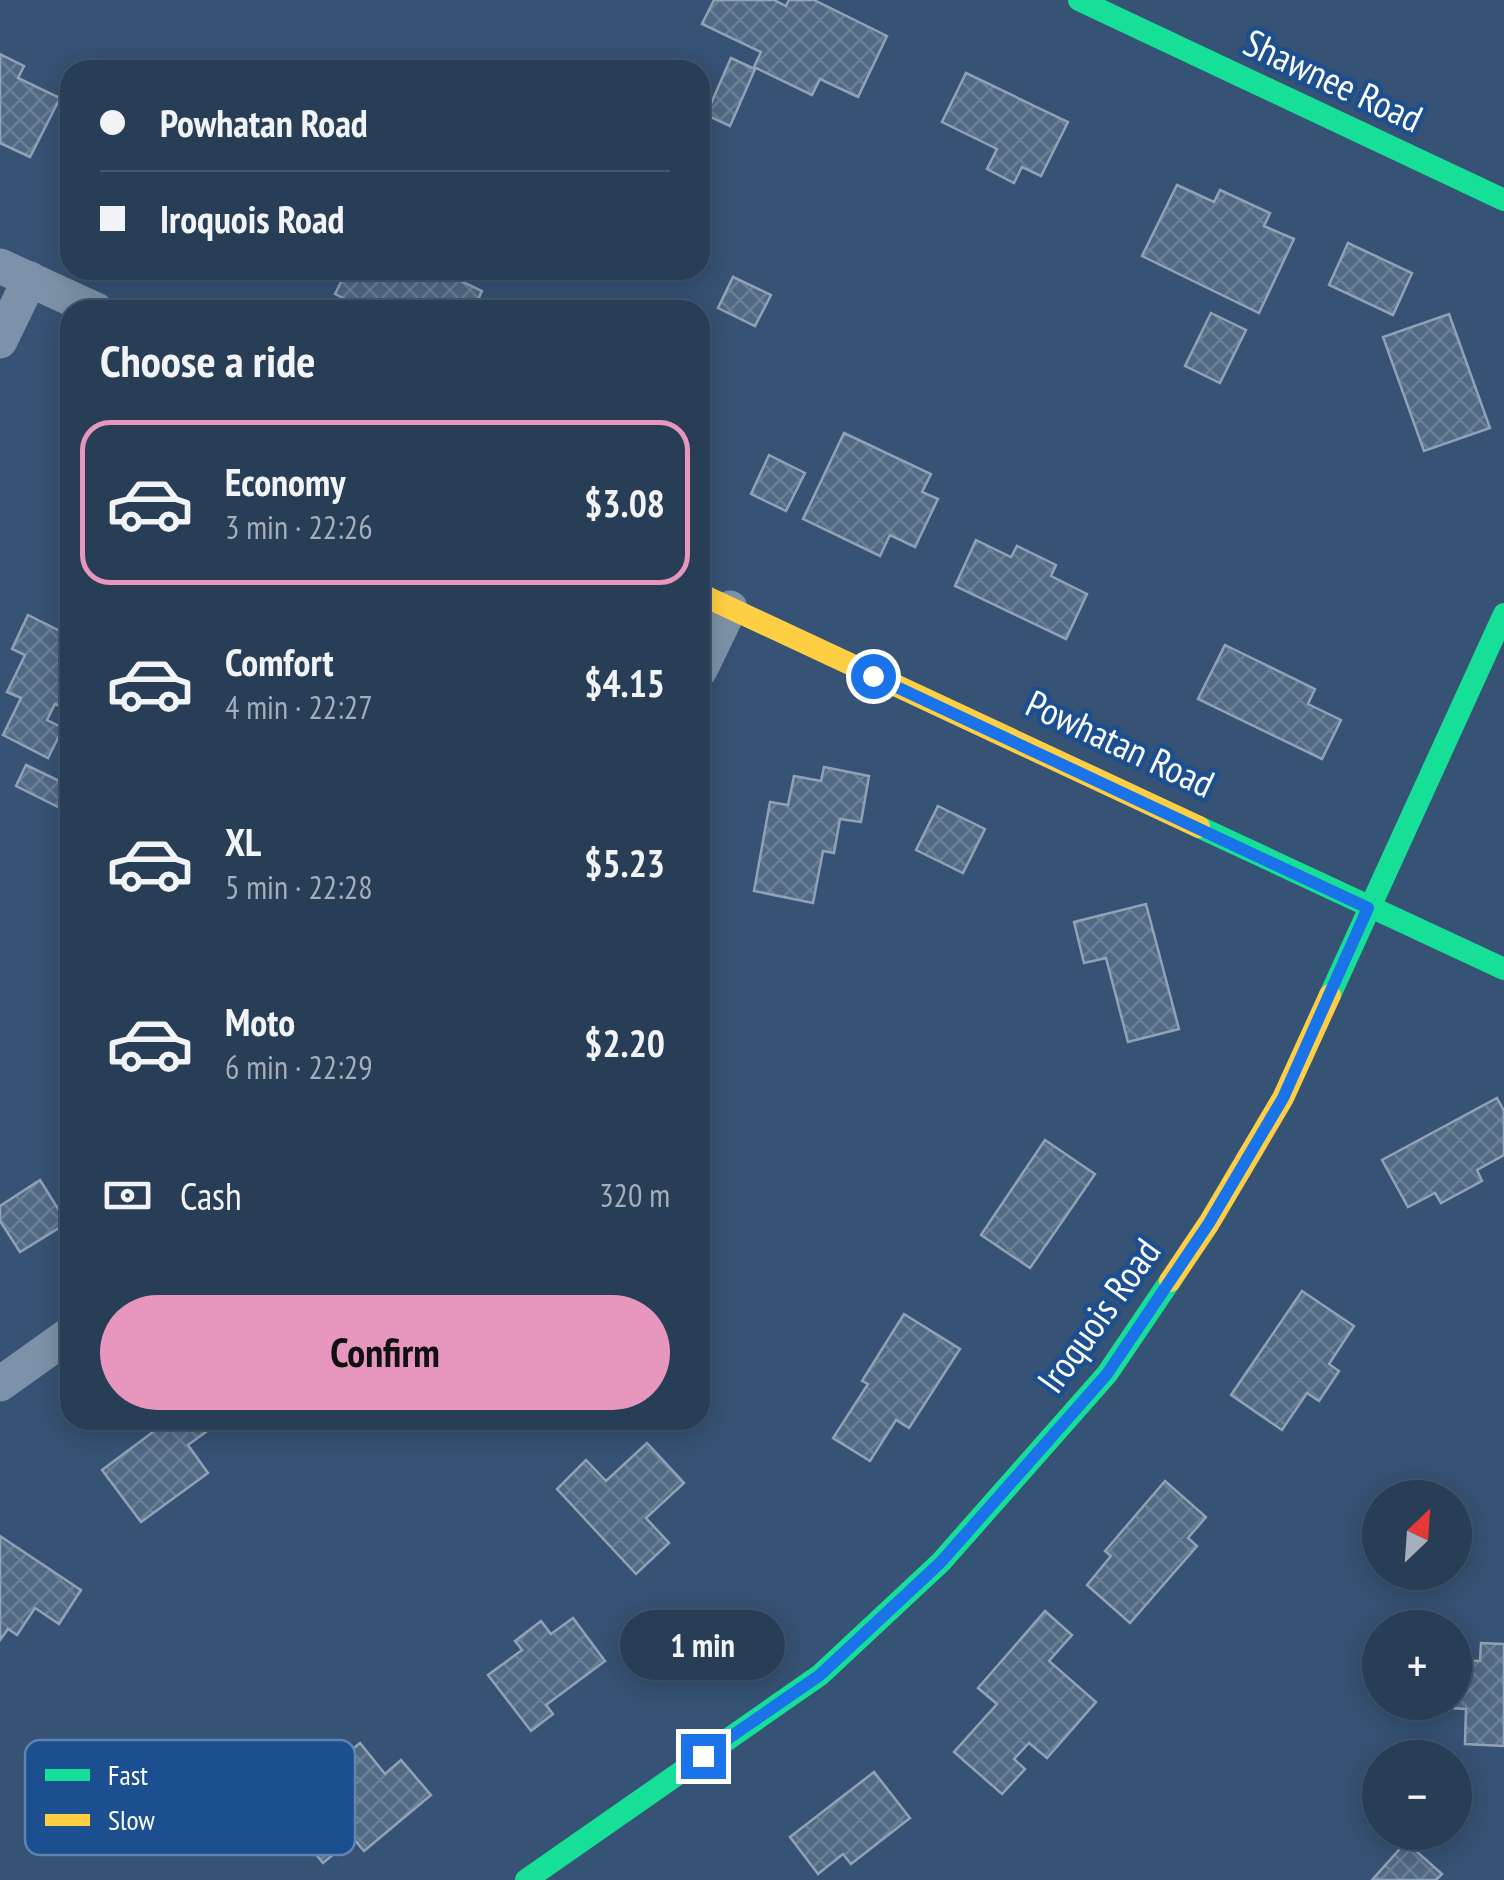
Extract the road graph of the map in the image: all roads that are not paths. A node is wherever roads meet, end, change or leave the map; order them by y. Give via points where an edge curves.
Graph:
1 (1078, 0) edge
2 (1504, 200) edge
3 (15, 272) edge
4 (75, 300) edge
5 (0, 342) edge
6 (715, 601) edge
7 (1504, 614) edge
8 (1368, 908) junction
9 (1504, 969) edge
10 (60, 1341) edge
11 (0, 1384) edge
12 (526, 1880) edge

1 - 2 street, Shawnee Road
3 - 4 street
3 - 5 street
6 - 8 street, Powhatan Road
7 - 8 street, Iroquois Road
8 - 9 street, Powhatan Road
8 - 12 street, Iroquois Road via 1283,1098 1107,1374 941,1562 820,1675
10 - 11 street

